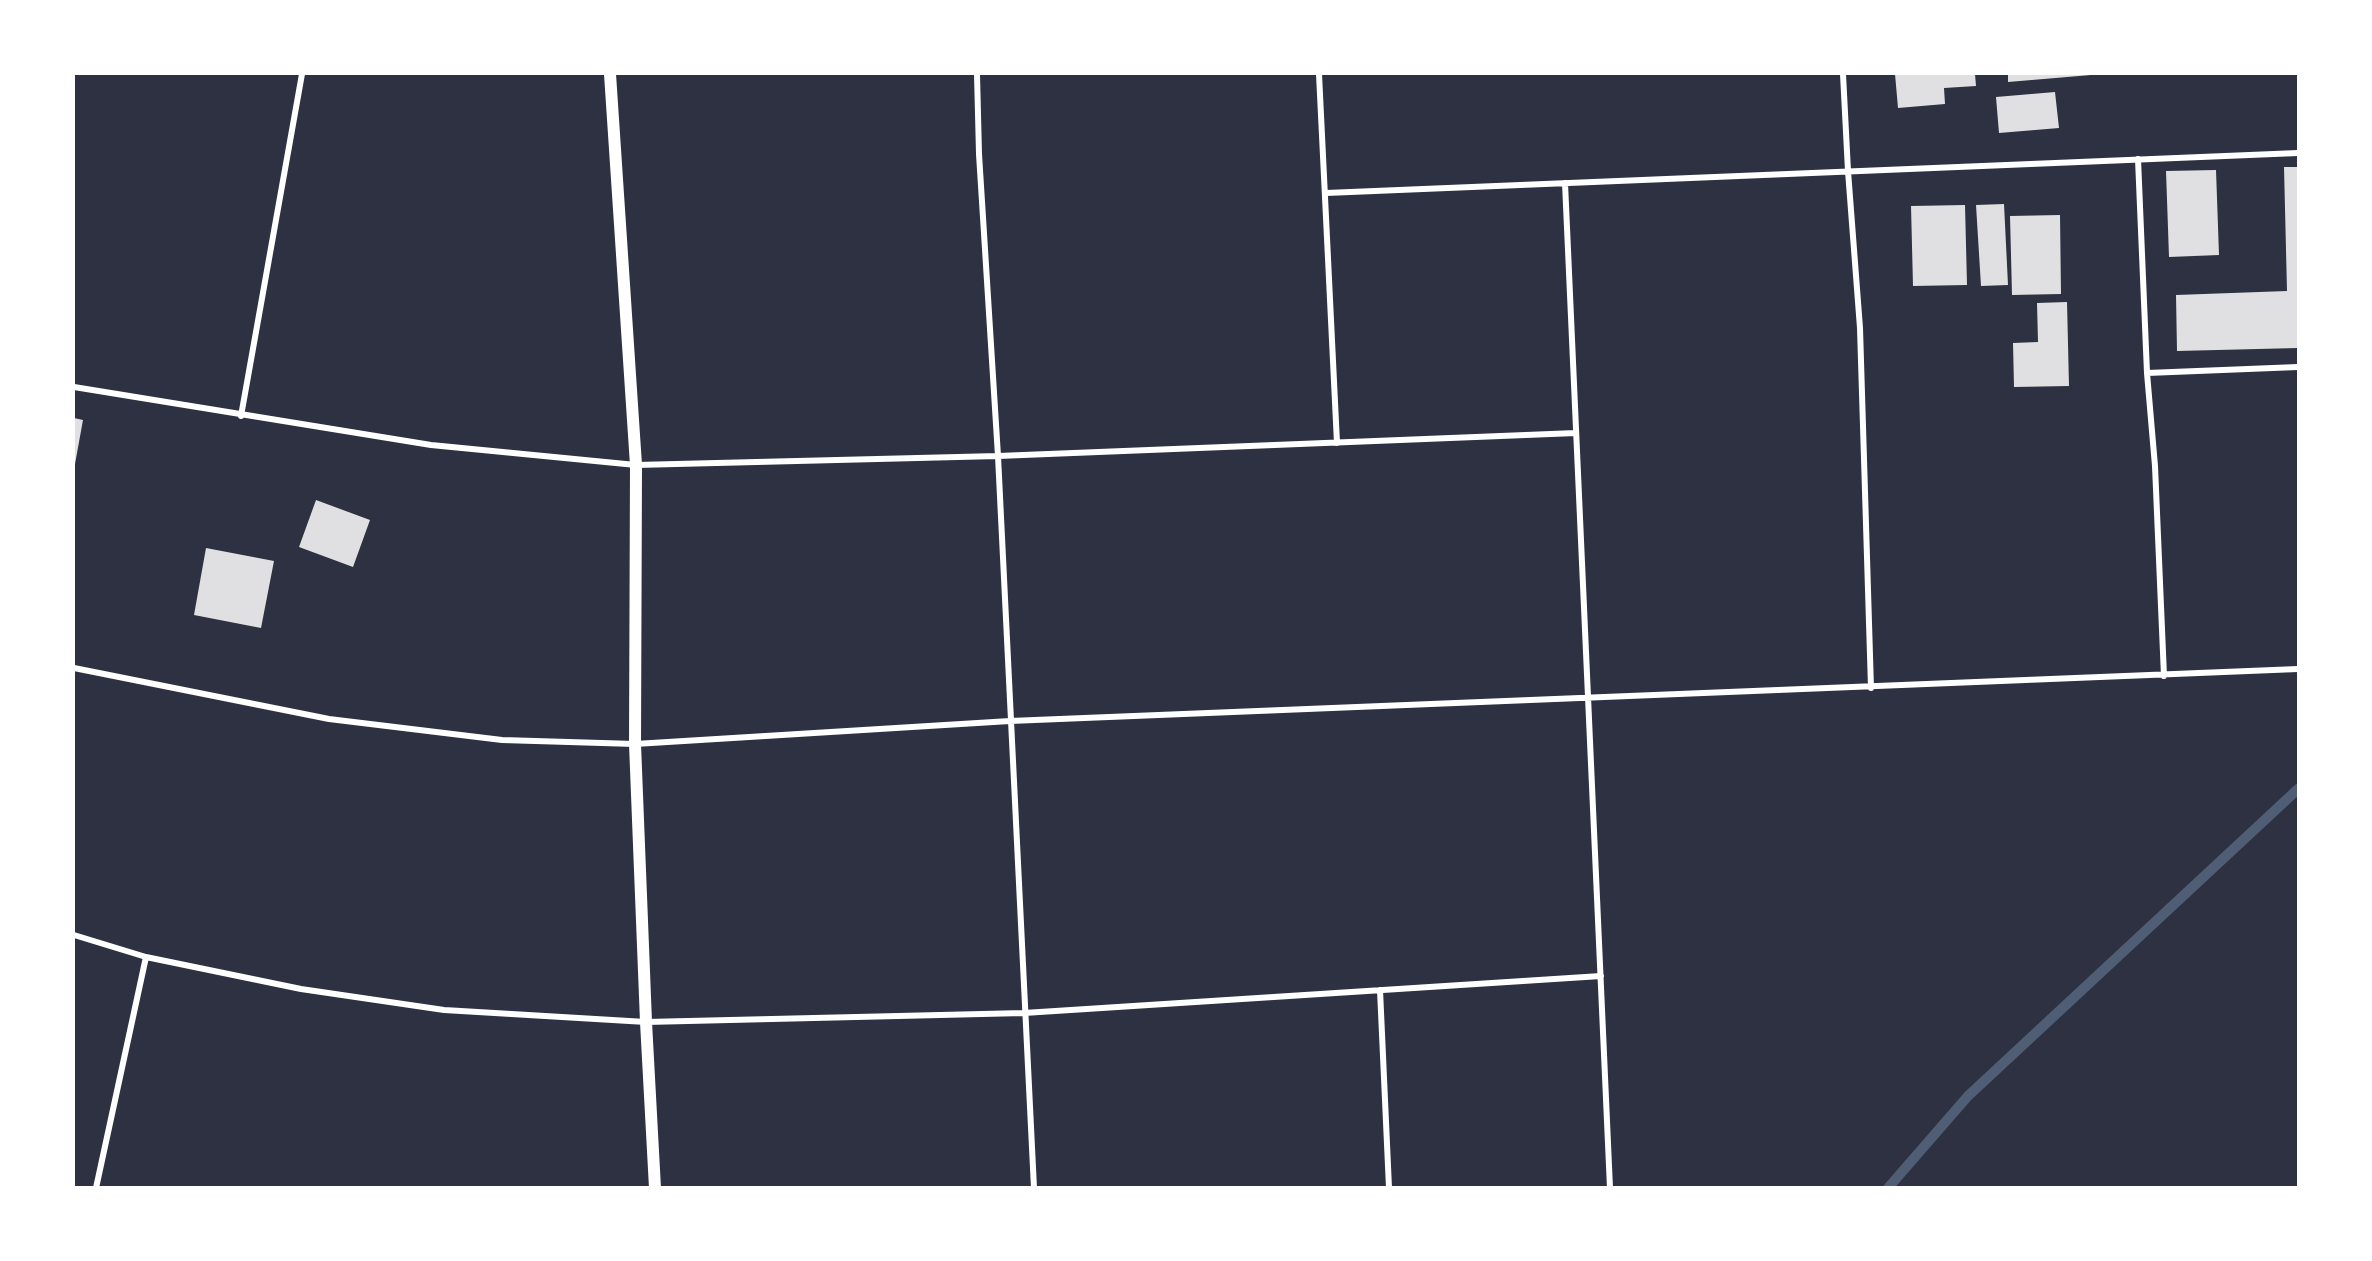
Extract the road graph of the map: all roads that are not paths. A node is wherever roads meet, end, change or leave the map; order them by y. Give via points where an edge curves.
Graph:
1 (302, 74) edge
2 (610, 74) edge
3 (977, 74) edge
4 (1319, 74) edge
5 (1843, 74) edge
6 (2298, 153) edge
7 (2138, 159) junction
8 (1848, 171) junction
9 (1565, 183) junction
10 (1326, 193) junction
11 (2298, 367) edge
12 (2147, 373) junction
13 (74, 387) edge
14 (241, 416) junction
15 (1576, 433) junction
16 (1337, 443) junction
17 (998, 456) junction
18 (636, 465) junction
19 (74, 668) edge
20 (2298, 669) edge
21 (2164, 676) junction
22 (1871, 688) junction
23 (1588, 699) junction
24 (1010, 721) junction
25 (635, 744) junction
26 (74, 934) edge
27 (146, 957) junction
28 (1601, 976) junction
29 (1380, 990) junction
30 (1024, 1013) junction
31 (646, 1022) junction
32 (96, 1188) edge
33 (655, 1188) edge
34 (1034, 1188) edge
35 (1389, 1188) edge
36 (1610, 1188) edge

1 - 14 street
2 - 18 main road
3 - 17 street
4 - 10 street
5 - 8 street
6 - 7 street
7 - 8 street
7 - 12 street
8 - 9 street
8 - 22 street via 1860,328
9 - 10 street
9 - 15 street
10 - 16 street
11 - 12 street
12 - 21 street via 2156,466
13 - 14 street
14 - 18 street via 431,445
15 - 16 street
15 - 23 street
16 - 17 street
17 - 18 street
17 - 24 street
18 - 25 main road
19 - 25 street via 329,719 502,740
20 - 21 street
21 - 22 street
22 - 23 street
23 - 24 street
23 - 28 street
24 - 25 street
24 - 30 street
25 - 31 main road
26 - 27 street
27 - 31 street via 301,989 444,1010
27 - 32 street
28 - 29 street
28 - 36 street
29 - 30 street
29 - 35 street
30 - 31 street
30 - 34 street
31 - 33 main road

